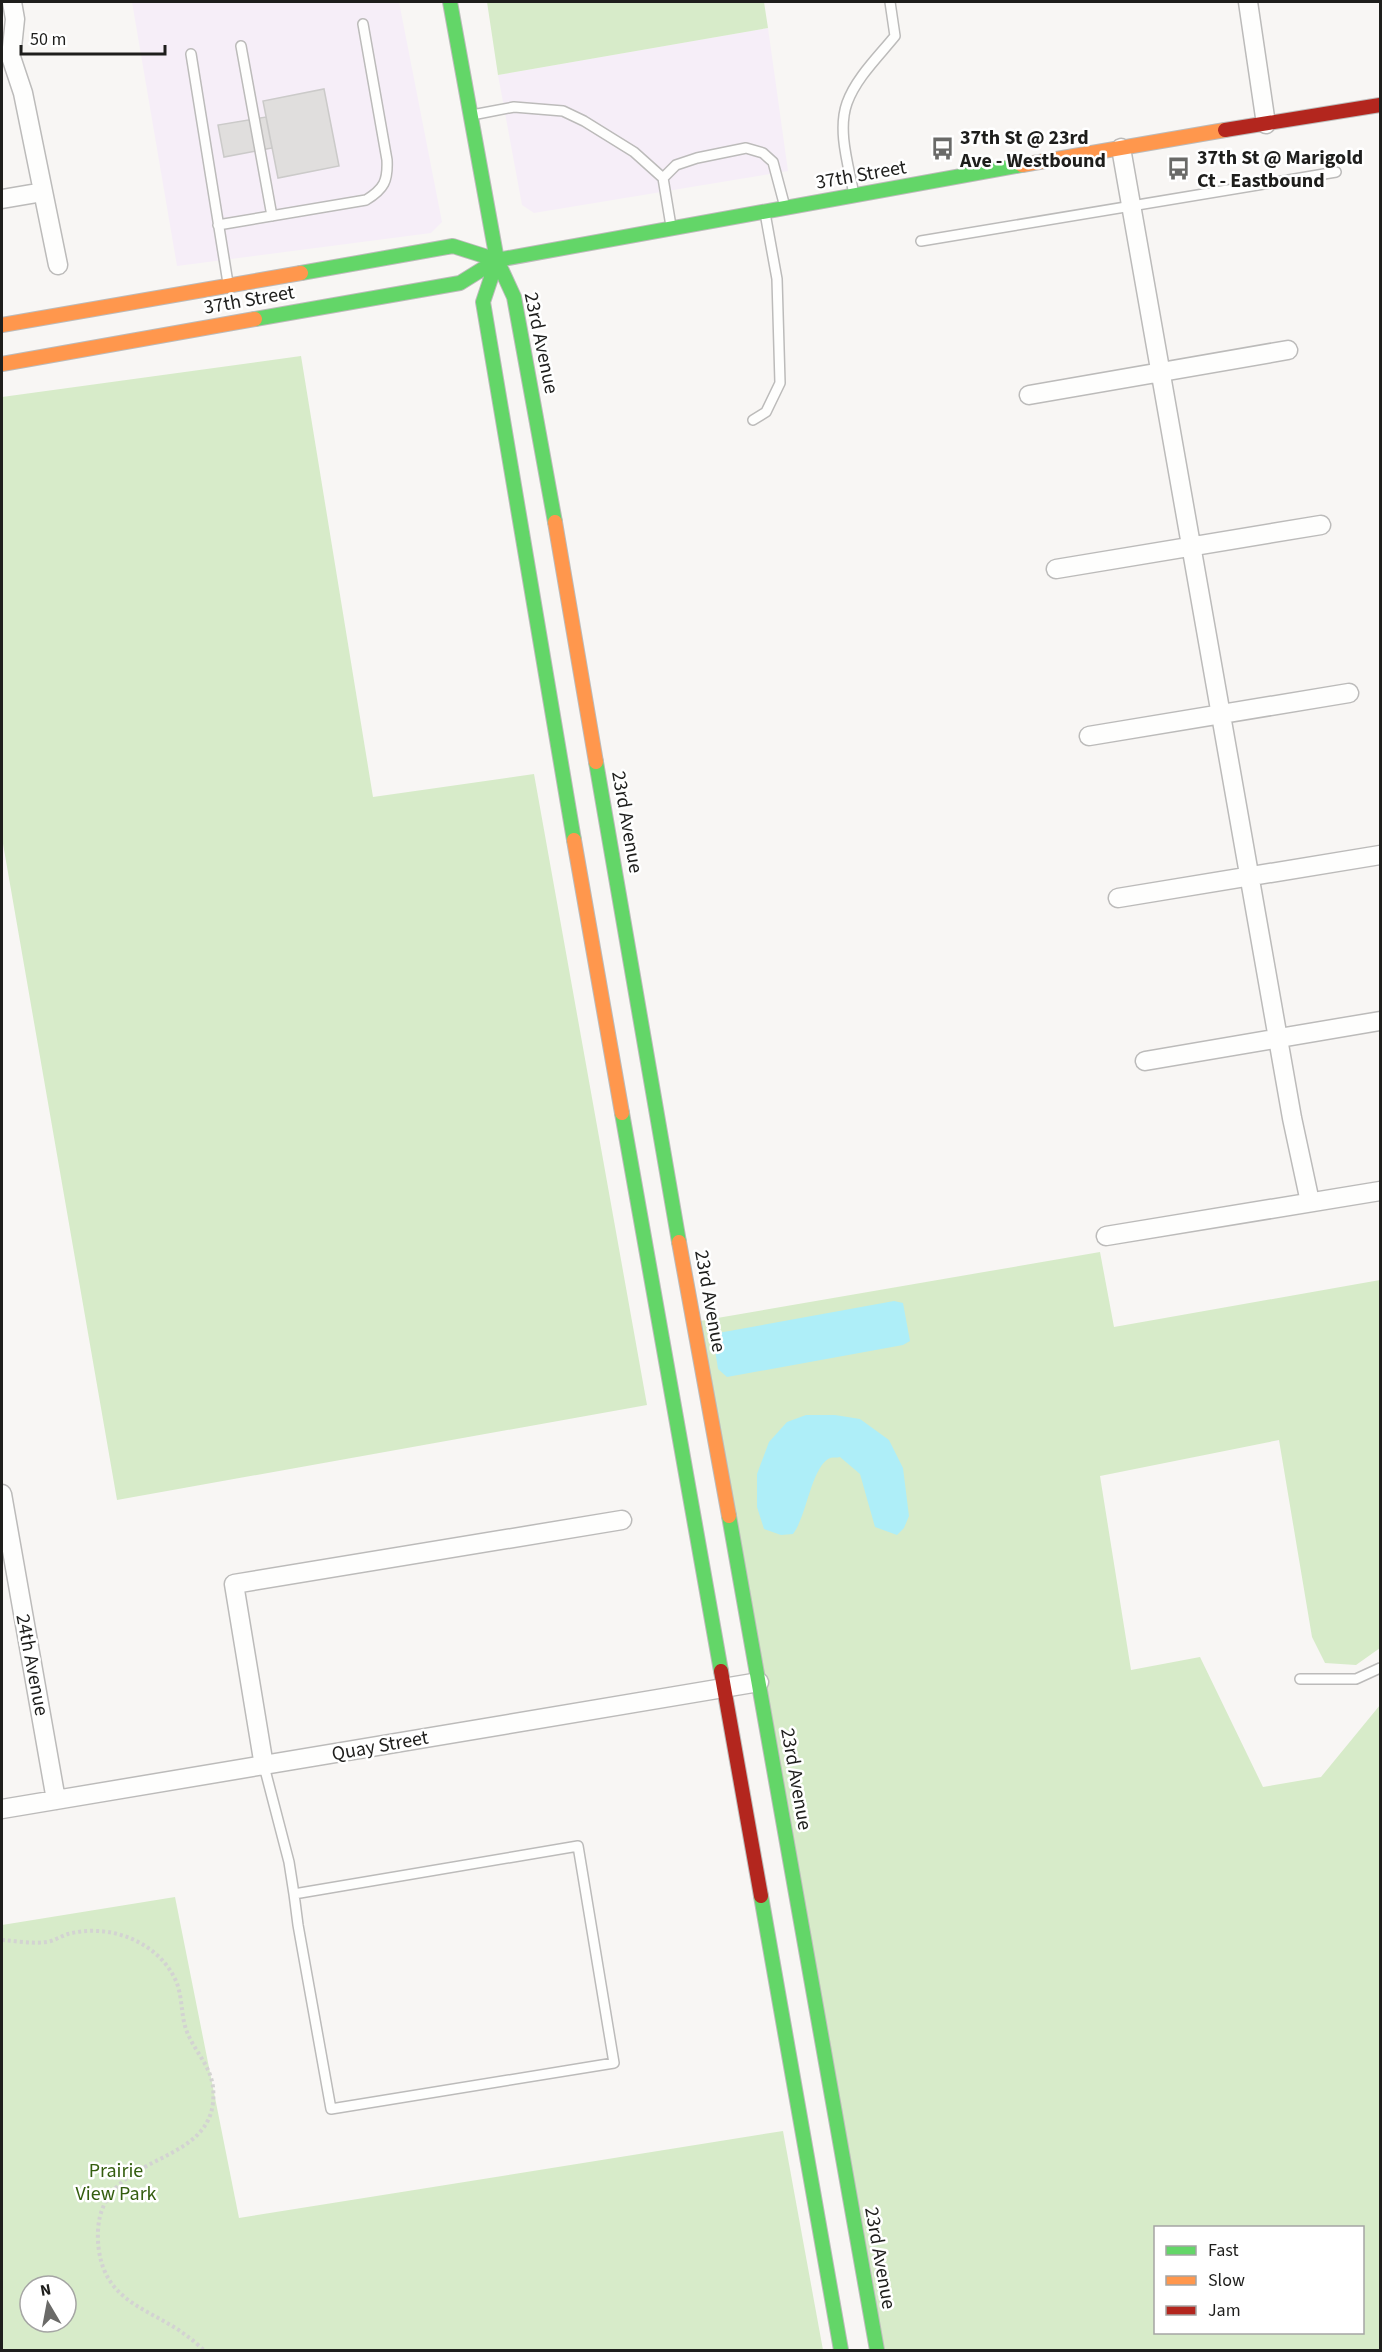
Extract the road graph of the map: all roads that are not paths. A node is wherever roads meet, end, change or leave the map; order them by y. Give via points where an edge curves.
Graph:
1 (12, 2) edge
2 (450, 2) edge
3 (890, 2) edge
4 (1248, 2) edge
5 (363, 24) dead end
6 (241, 46) dead end
7 (191, 54) dead end
8 (6, 58) edge
9 (1380, 105) edge
10 (471, 115) junction
11 (1266, 124) junction
12 (1121, 148) junction
13 (1336, 172) dead end
14 (663, 178) junction
15 (43, 192) junction
16 (854, 197) junction
17 (2, 199) edge
18 (1131, 206) junction
19 (785, 208) junction
20 (764, 211) junction
21 (272, 216) junction
22 (218, 225) junction
23 (671, 229) junction
24 (921, 241) dead end
25 (497, 260) junction
26 (58, 265) dead end
27 (228, 284) junction
28 (2, 325) edge
29 (1288, 350) dead end
30 (2, 363) edge
31 (1161, 373) junction
32 (1029, 395) dead end
33 (753, 420) dead end
34 (1321, 525) dead end
35 (1192, 546) junction
36 (1056, 569) dead end
37 (1349, 693) dead end
38 (1220, 714) junction
39 (1089, 736) dead end
40 (1380, 855) edge
41 (1251, 877) junction
42 (1118, 898) dead end
43 (1380, 1021) edge
44 (1280, 1038) junction
45 (1145, 1061) dead end
46 (1380, 1191) edge
47 (1310, 1202) junction
48 (1106, 1236) dead end
49 (2, 1494) edge
50 (622, 1520) dead end
51 (1380, 1668) edge
52 (1300, 1679) dead end
53 (759, 1682) junction
54 (725, 1688) junction
55 (264, 1766) junction
56 (56, 1800) junction
57 (2, 1809) edge
58 (294, 1894) junction
59 (841, 2350) edge
60 (877, 2350) edge

1 - 8 street via 15,19
2 - 10 main road, 23rd Avenue
3 - 16 lane via 895,36 858,81 846,104 843,128
4 - 11 street
5 - 21 lane via 388,178 366,200
6 - 21 lane
7 - 22 lane
8 - 15 street via 23,93
9 - 11 main road, 37th Street
10 - 14 lane via 514,107 563,111 634,152
10 - 25 main road, 23rd Avenue
11 - 12 main road, 37th Street
12 - 16 main road, 37th Street
12 - 18 street
13 - 18 lane
14 - 19 lane via 676,165 746,148 763,153 772,162
14 - 23 lane
15 - 17 street
15 - 26 street
16 - 19 main road, 37th Street
18 - 24 lane
18 - 31 street
19 - 20 main road, 37th Street
20 - 23 main road, 37th Street
20 - 33 lane via 777,279 780,383 766,412
21 - 22 lane
22 - 27 lane
23 - 25 main road, 37th Street
25 - 27 main road, 37th Street via 453,246
25 - 30 main road, 37th Street via 460,283
25 - 53 main road, 23rd Avenue via 514,297
25 - 54 main road, 23rd Avenue via 483,302 552,719
27 - 28 main road, 37th Street
29 - 31 street
31 - 32 street
31 - 35 street
34 - 35 street
35 - 36 street
35 - 38 street
37 - 38 street
38 - 39 street
38 - 41 street
40 - 41 street
41 - 42 street
41 - 44 street
43 - 44 street
44 - 45 street
44 - 47 street
46 - 47 street
47 - 48 street
49 - 56 street, 24th Avenue
50 - 55 street via 234,1584
51 - 52 lane via 1356,1679
53 - 54 street, Quay Street
53 - 60 main road, 23rd Avenue
54 - 55 street, Quay Street
54 - 59 main road, 23rd Avenue
55 - 56 street, Quay Street
55 - 58 lane
56 - 57 street, Quay Street
58 - 58 lane via 578,1846 614,2063 331,2109

